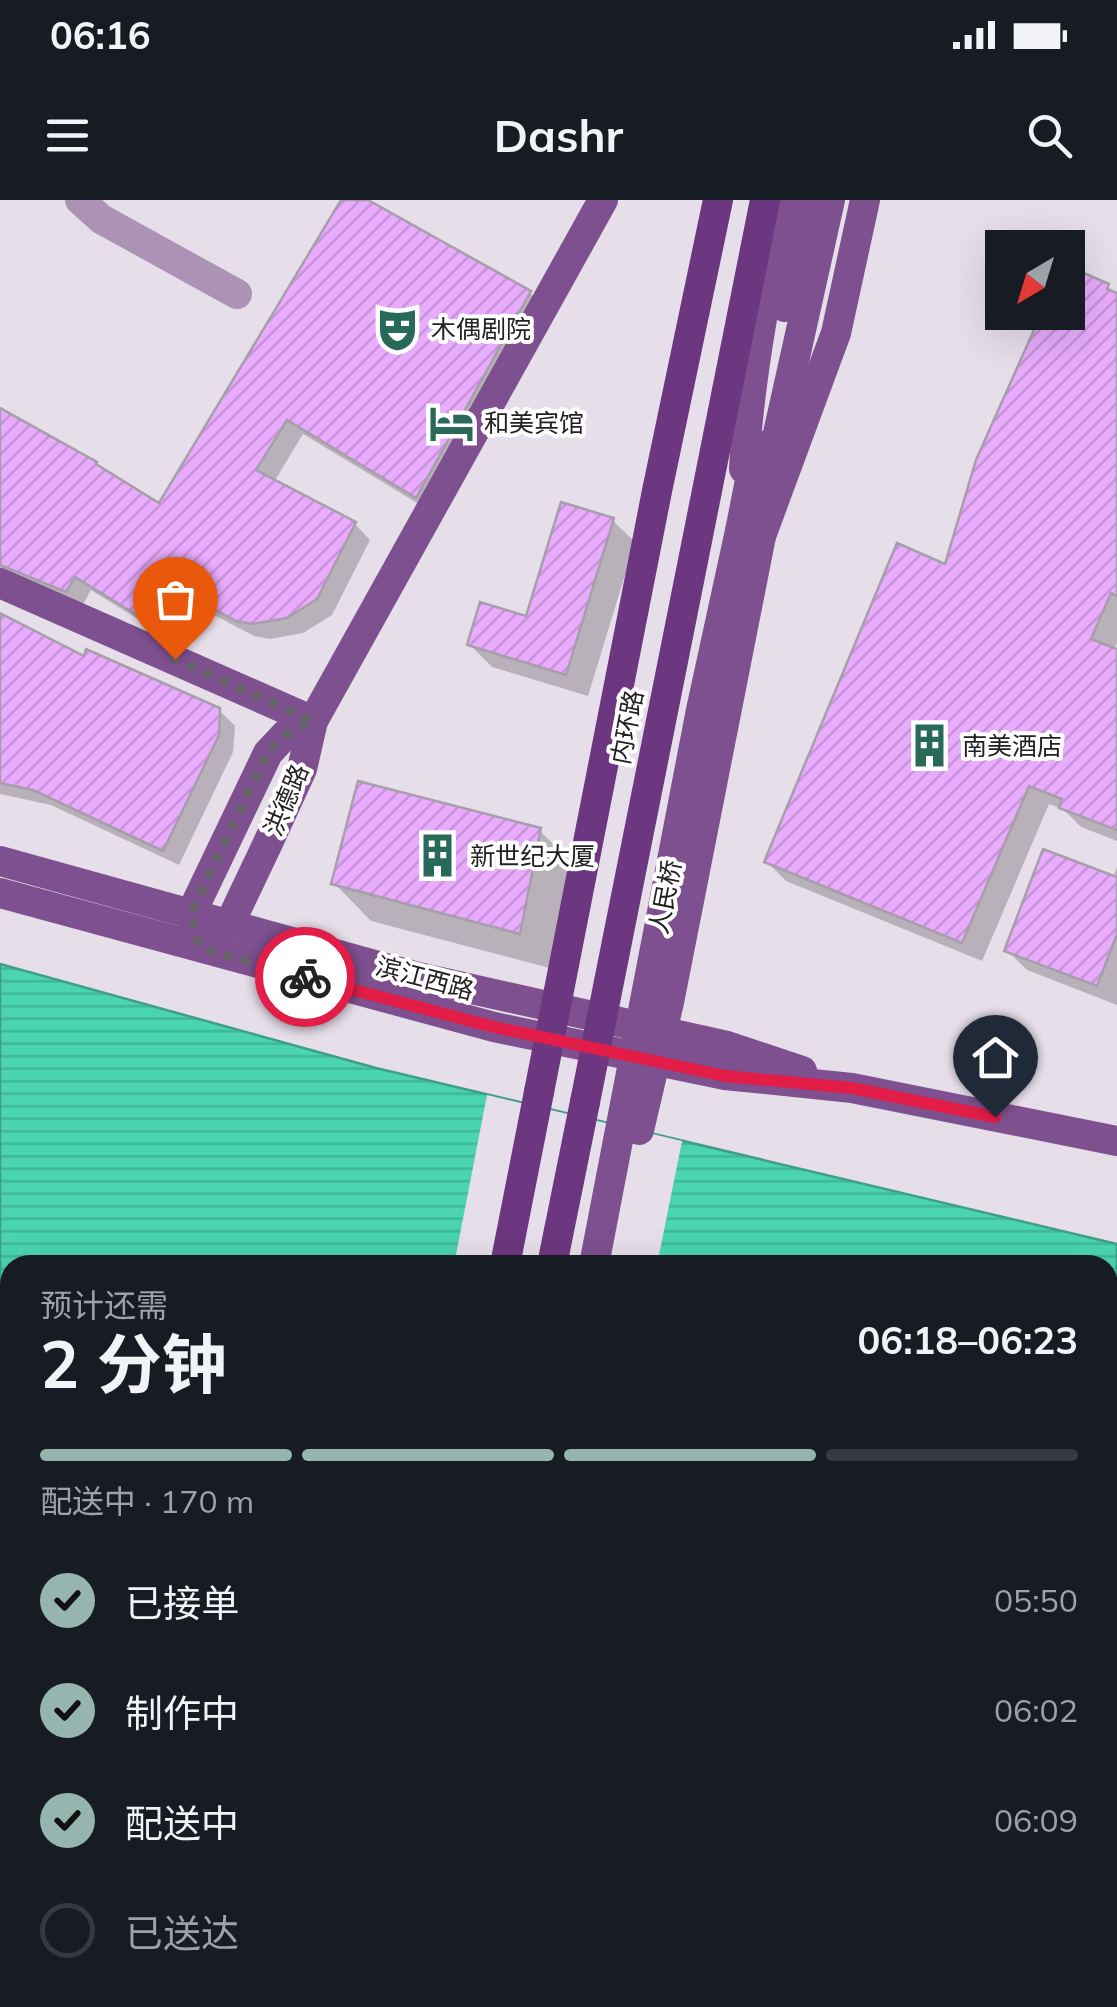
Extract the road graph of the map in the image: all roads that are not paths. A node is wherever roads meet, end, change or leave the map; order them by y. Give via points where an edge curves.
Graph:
1 (80, 200) edge
2 (603, 200) edge
3 (718, 200) edge
4 (765, 200) edge
5 (784, 200) edge
6 (808, 200) edge
7 (830, 200) edge
8 (865, 200) edge
9 (237, 294) dead end
10 (750, 533) junction
11 (0, 583) edge
12 (313, 721) junction
13 (0, 861) edge
14 (0, 893) edge
15 (191, 914) junction
16 (229, 925) junction
17 (200, 948) junction
18 (852, 1088) junction
19 (1117, 1141) edge
20 (507, 1255) edge
21 (554, 1255) edge
22 (596, 1255) edge
23 (614, 1255) edge
24 (882, 2007) edge
25 (926, 2007) edge

1 - 9 street via 101,219
2 - 12 main road
3 - 20 highway, 内环路, bridge
4 - 21 highway, 内环路, bridge
5 - 10 main road via 747,411
6 - 10 main road
7 - 10 main road
8 - 10 main road via 836,333
10 - 22 main road, 人民桥, bridge via 694,745
10 - 23 main road, 人民桥, bridge via 670,1002
11 - 12 main road
12 - 15 main road, 洪德路 via 268,752
12 - 16 main road, 洪德路 via 302,769
13 - 15 main road, 滨江西路
14 - 17 main road, 滨江西路
15 - 16 main road, 滨江西路
15 - 17 main road
16 - 17 main road, 洪德路
16 - 18 main road, 滨江西路 via 488,994 728,1046
17 - 18 main road, 滨江西路 via 494,1027 725,1076
18 - 19 main road, 滨江西路
24 - 25 street

